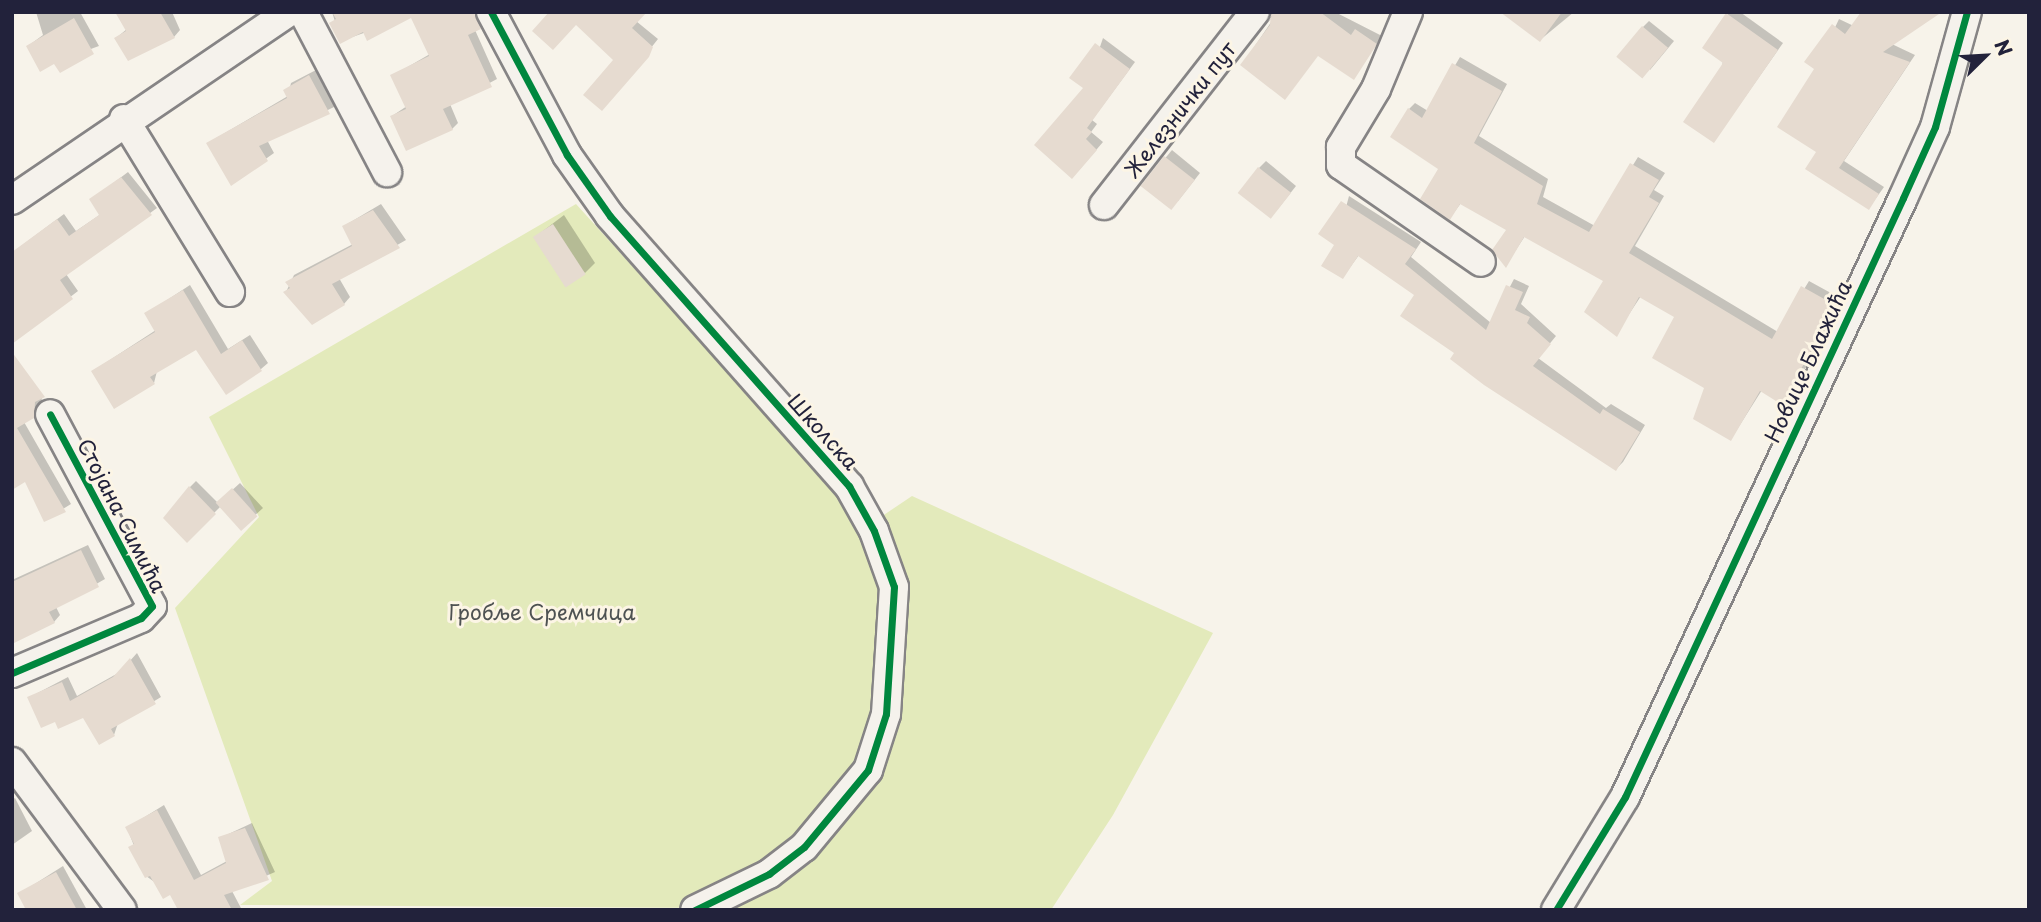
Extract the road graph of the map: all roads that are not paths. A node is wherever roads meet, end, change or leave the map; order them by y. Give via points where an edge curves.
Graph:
1 (289, 12) edge
2 (303, 12) edge
3 (491, 12) edge
4 (1255, 12) edge
5 (1408, 12) edge
6 (1967, 12) edge
7 (124, 119) junction
8 (387, 172) dead end
9 (12, 200) edge
10 (1104, 205) dead end
11 (1481, 262) dead end
12 (230, 292) dead end
13 (50, 414) dead end
14 (12, 673) edge
15 (12, 762) edge
16 (122, 910) edge
17 (695, 910) edge
18 (1556, 910) edge

1 - 7 street
2 - 8 street
3 - 17 street, Школска via 567,155 610,216 849,486 874,531 894,587 886,714 868,770 804,847 769,874
4 - 10 street, Железнички пут
5 - 11 street via 1376,89 1341,148 1341,165
6 - 18 street, Новице Блажића via 1935,127 1625,797
7 - 9 street
7 - 12 street
13 - 14 street, Стојана Симића via 152,606 141,618
15 - 16 street

